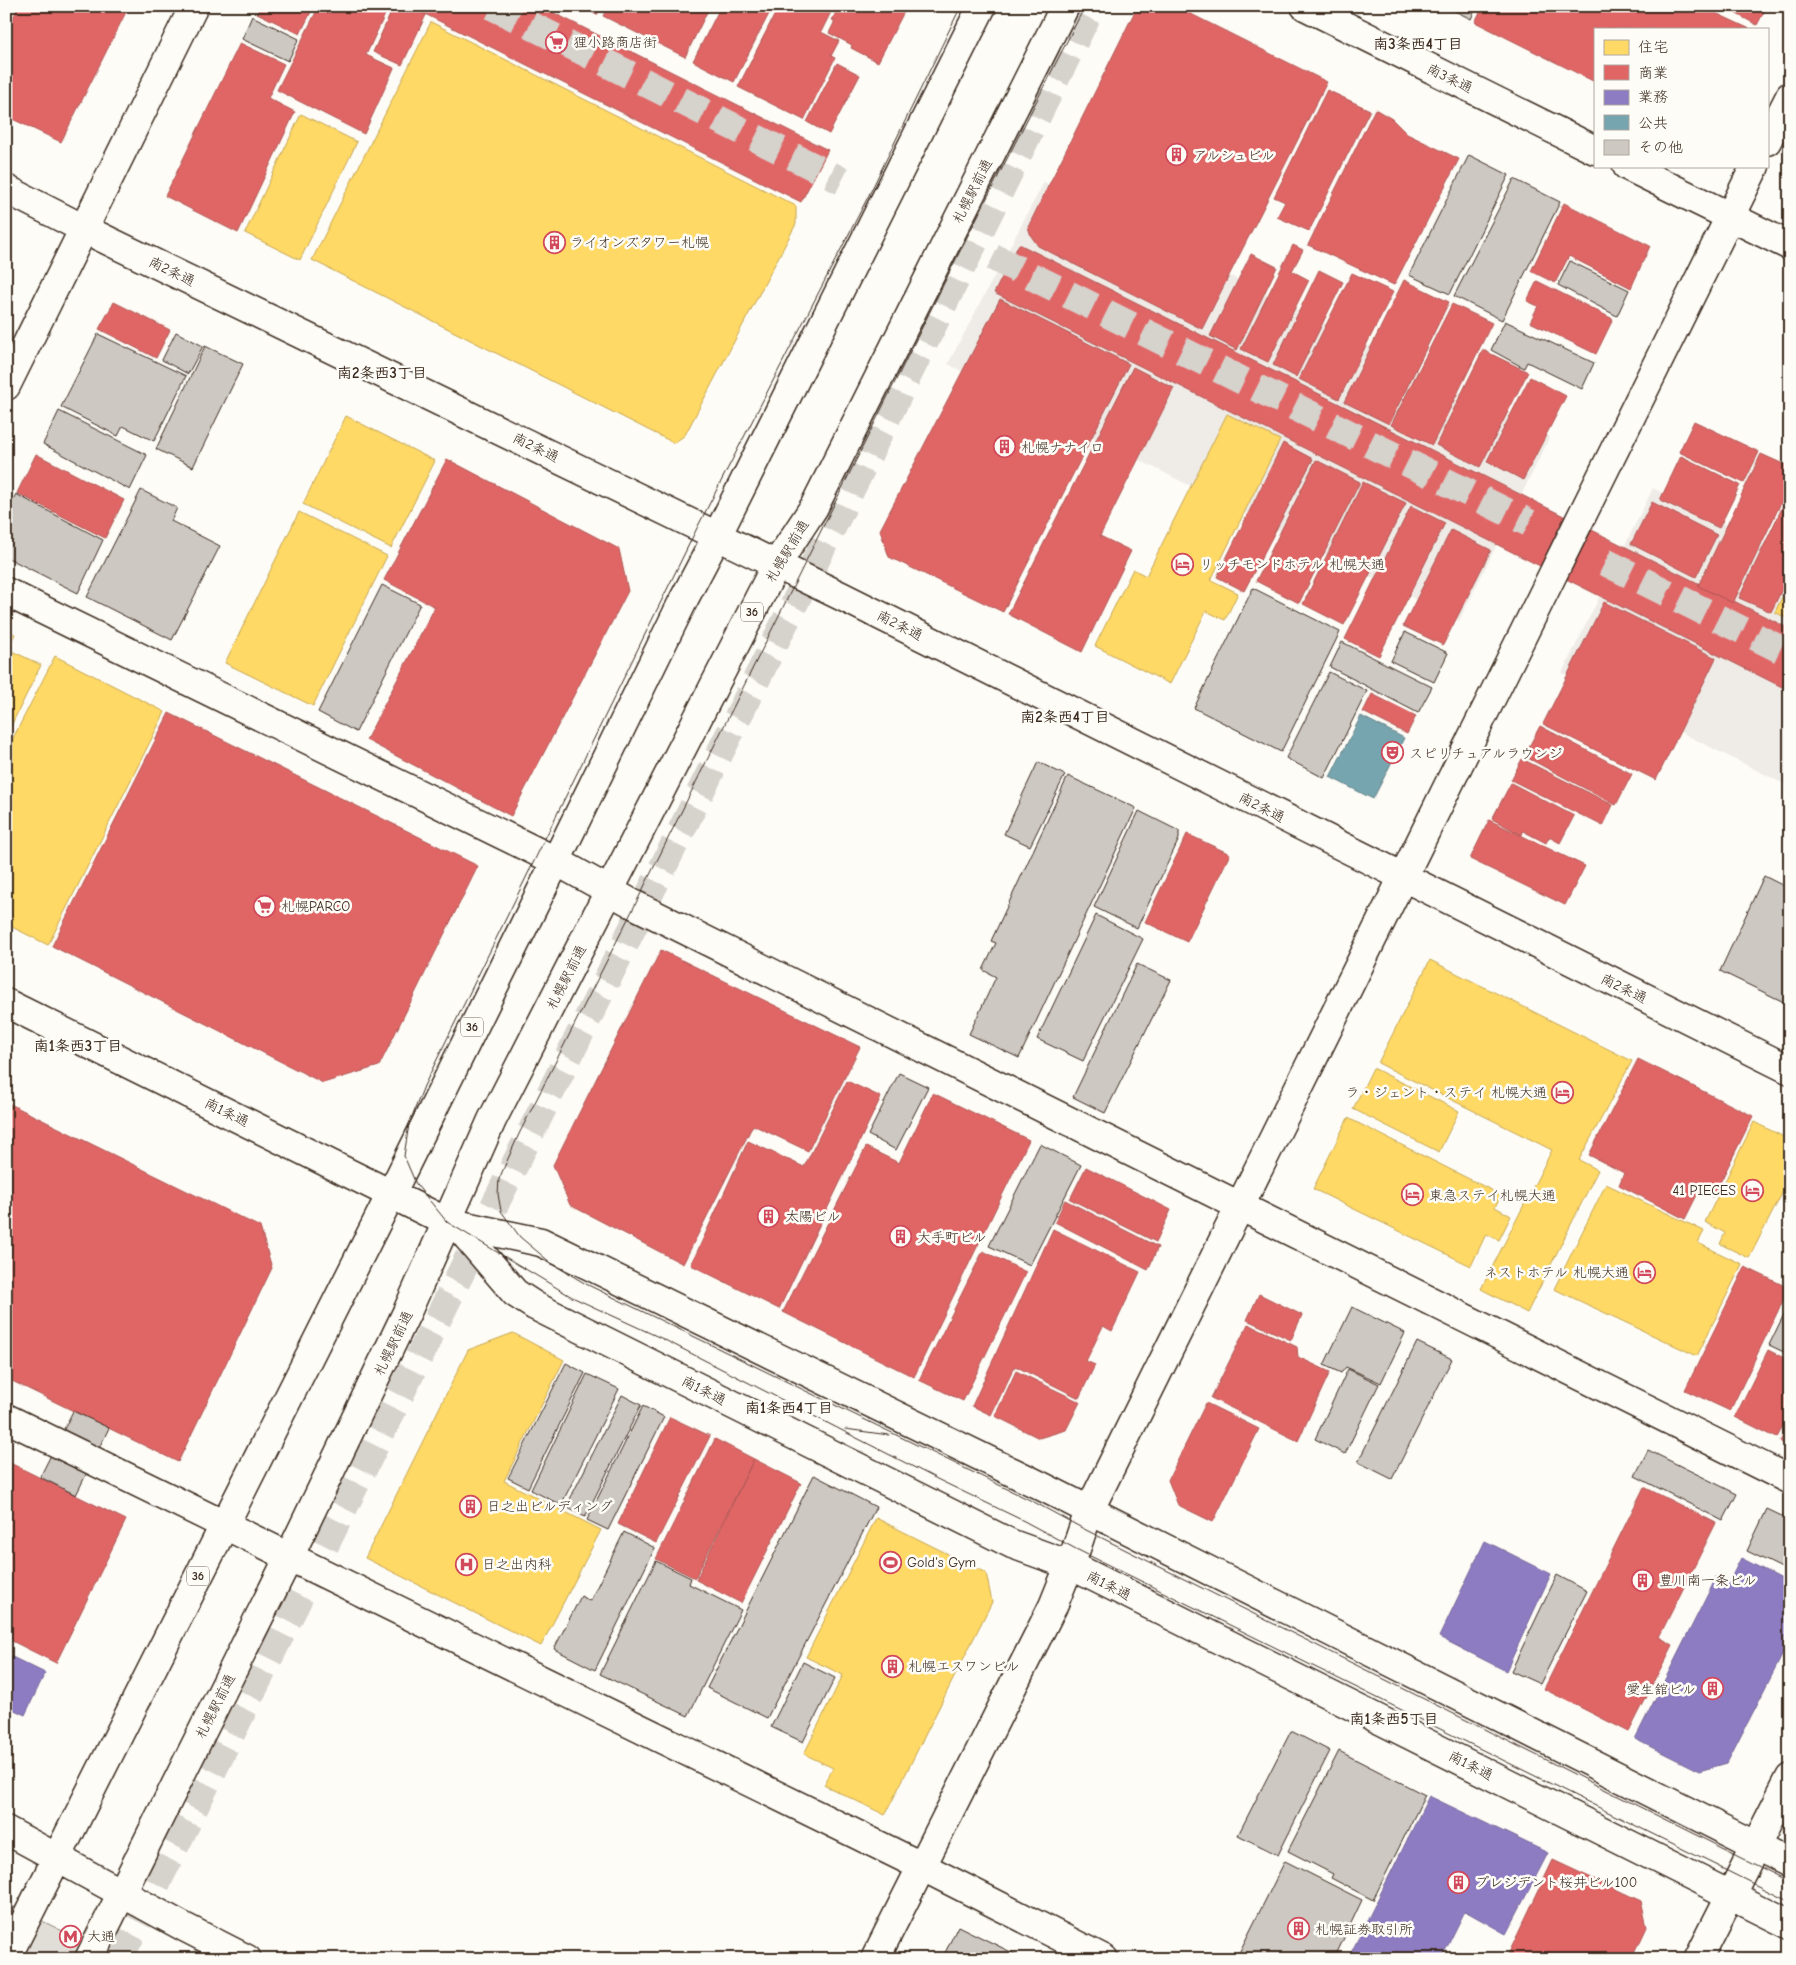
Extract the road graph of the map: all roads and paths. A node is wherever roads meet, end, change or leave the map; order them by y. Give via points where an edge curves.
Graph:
1 (194, 6) edge
2 (982, 6) edge
3 (1066, 6) edge
4 (1305, 6) edge
5 (1790, 96) edge
6 (1768, 139) edge
7 (1594, 150) edge
8 (1631, 168) edge
9 (1753, 168) edge
10 (6, 189) edge
11 (1729, 216) junction
12 (84, 229) junction
13 (1790, 246) edge
14 (6, 386) edge
15 (717, 536) junction
16 (776, 565) junction
17 (6, 592) edge
18 (556, 861) junction
19 (1400, 877) junction
20 (610, 891) junction
21 (6, 1003) edge
22 (1790, 1070) edge
23 (390, 1194) junction
24 (1238, 1205) junction
25 (447, 1222) junction
26 (6, 1418) edge
27 (1790, 1480) edge
28 (1089, 1511) junction
29 (224, 1525) junction
30 (290, 1557) junction
31 (1070, 1565) junction
32 (1790, 1778) edge
33 (6, 1830) edge
34 (1755, 1846) junction
35 (58, 1857) junction
36 (1790, 1863) edge
37 (921, 1866) junction
38 (122, 1892) junction
39 (1730, 1895) junction
40 (1790, 1924) edge
41 (6, 1959) edge
42 (89, 1959) edge
43 (248, 1959) edge
44 (875, 1959) edge
45 (1104, 1959) edge
46 (1698, 1959) edge

1 - 12 main road
2 - 15 main road, 36
3 - 16 main road, 札幌駅前通 / 36 via 814,507
4 - 7 main road, 南3条通
5 - 6 main road
8 - 11 main road
9 - 11 main road
10 - 12 main road, 南2条通
11 - 13 main road
11 - 19 main road
12 - 14 main road
12 - 15 main road, 南2条通
15 - 16 main road, 南2条通
15 - 18 main road, 36
16 - 19 main road, 南2条通
16 - 20 main road, 札幌駅前通 / 36
17 - 18 main road
18 - 20 main road
18 - 23 main road, 36
19 - 22 main road, 南2条通
19 - 24 main road
20 - 24 main road
20 - 25 main road, 札幌駅前通 / 36 via 492,1120
21 - 23 main road, 南1条通
23 - 25 main road, 南1条通
23 - 29 main road, 36
24 - 27 main road
24 - 28 main road
25 - 28 main road, 南1条通 via 541,1242
25 - 30 main road, 札幌駅前通 / 36
25 - 31 main road, 南1条通 via 463,1232 515,1293 535,1306 1012,1544
26 - 29 main road
28 - 31 main road
28 - 34 main road, 南1条通
29 - 30 main road
29 - 35 main road, 36
30 - 37 main road
30 - 38 main road, 札幌駅前通 / 36
31 - 37 main road via 1053,1606
31 - 39 main road, 南1条通
32 - 34 main road
33 - 35 main road
34 - 36 main road, 南1条通
34 - 39 main road
35 - 38 main road
35 - 41 main road, 36
37 - 44 main road
37 - 45 main road
38 - 42 main road, 札幌駅前通 / 36
38 - 43 main road
39 - 40 main road, 南1条通
39 - 46 main road

